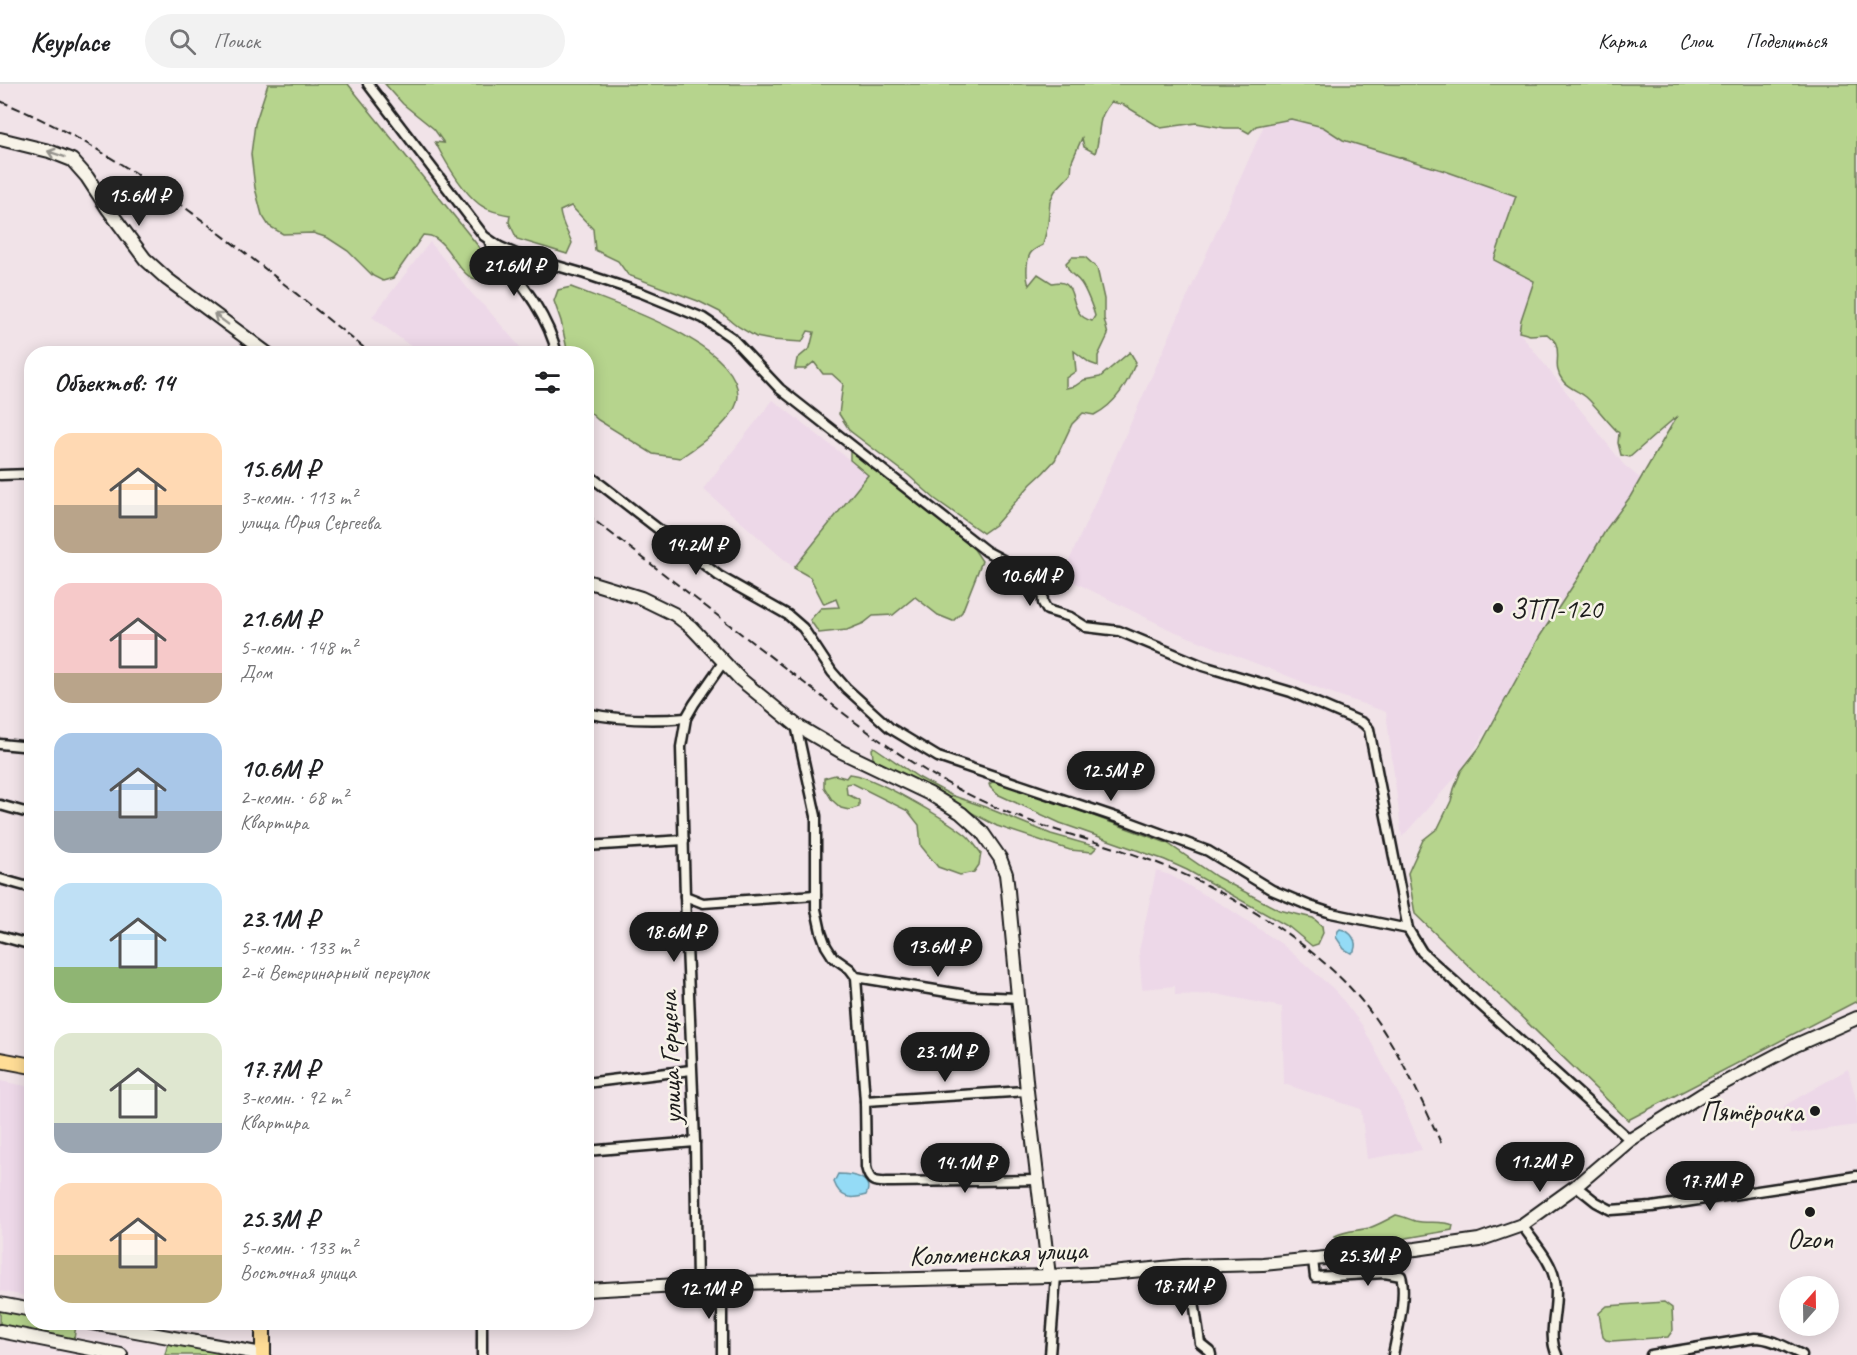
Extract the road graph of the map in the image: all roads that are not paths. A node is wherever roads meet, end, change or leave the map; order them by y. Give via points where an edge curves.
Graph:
1 (368, 84) edge
2 (0, 139) edge
3 (484, 236) junction
4 (257, 346) edge
5 (555, 346) edge
6 (24, 474) edge
7 (0, 475) edge
8 (594, 479) edge
9 (594, 583) edge
10 (724, 661) junction
11 (594, 714) edge
12 (686, 718) junction
13 (796, 725) junction
14 (0, 744) edge
15 (24, 746) edge
16 (0, 805) edge
17 (24, 812) edge
18 (684, 840) junction
19 (594, 846) edge
20 (0, 879) edge
21 (24, 886) edge
22 (816, 895) junction
23 (685, 896) junction
24 (1408, 929) junction
25 (0, 936) edge
26 (24, 943) edge
27 (856, 977) junction
28 (1018, 998) junction
29 (1857, 1018) edge
30 (0, 1060) edge
31 (24, 1064) edge
32 (691, 1070) junction
33 (594, 1082) edge
34 (1027, 1091) junction
35 (865, 1101) junction
36 (1630, 1140) junction
37 (695, 1142) junction
38 (594, 1150) edge
39 (1857, 1176) edge
40 (1037, 1180) junction
41 (1576, 1186) junction
42 (1522, 1224) junction
43 (1313, 1260) junction
44 (1189, 1266) junction
45 (1052, 1276) junction
46 (697, 1284) junction
47 (722, 1284) junction
48 (594, 1290) edge
49 (0, 1304) edge
50 (24, 1308) edge
51 (128, 1330) edge
52 (262, 1330) edge
53 (482, 1330) edge
54 (0, 1331) edge
55 (257, 1354) edge
56 (121, 1355) edge
57 (482, 1355) edge
58 (722, 1355) edge
59 (1050, 1355) edge
60 (1211, 1355) edge
61 (1393, 1355) edge
62 (1557, 1355) edge
63 (1651, 1355) edge
64 (1802, 1355) edge

1 - 3 street
4 -> 2 main road via 145,259 72,160
3 - 5 street via 537,306
3 - 24 street via 516,254 642,293 703,318 730,337 780,389 986,551 1031,575 1042,585 1047,610 1086,627 1119,632 1203,666 1291,692 1364,723 1369,729
6 - 7 street
8 - 24 street via 718,576 788,615 846,688 890,728 938,757 1208,851 1272,890 1310,906
9 - 10 main road via 668,610
10 - 12 street, улица Герцена
10 - 13 main road
11 - 12 street via 661,721
12 - 18 street, улица Герцена via 681,747
13 - 22 street via 816,816
13 - 28 main road via 930,794 982,832 1006,874
14 - 15 street
16 - 17 street
18 - 19 street
18 - 23 street, улица Герцена
20 - 21 street
22 - 23 street via 703,903
22 - 27 street via 820,932 826,945 833,957
23 - 32 street, улица Герцена
24 - 36 street via 1422,952
25 - 26 street
27 - 28 street via 972,996
27 - 35 street
28 - 34 main road
29 - 36 main road, Коломенская улица via 1713,1088
30 - 31 main road
32 - 33 street
32 - 37 street, улица Герцена
34 - 35 street
34 - 40 main road
35 - 40 street via 866,1167 874,1182
36 - 41 main road, Коломенская улица
37 - 38 street
37 - 46 street, улица Герцена
39 - 41 street via 1611,1210
40 - 45 main road
41 - 42 main road, Коломенская улица
42 - 43 main road, Коломенская улица via 1452,1245
42 - 62 street via 1545,1256 1555,1281 1552,1345
43 - 44 main road, Коломенская улица
43 - 61 street via 1315,1277 1385,1273 1401,1276 1402,1299
44 - 45 main road, Коломенская улица
44 - 60 street via 1200,1343
45 - 47 main road, Коломенская улица
45 - 59 street
46 - 47 main road, Коломенская улица
46 - 48 main road, Коломенская улица
47 - 58 street
49 - 50 main road
51 - 55 main road
52 - 55 main road
53 - 57 street
54 - 56 main road
63 - 64 street via 1755,1338 1776,1342

